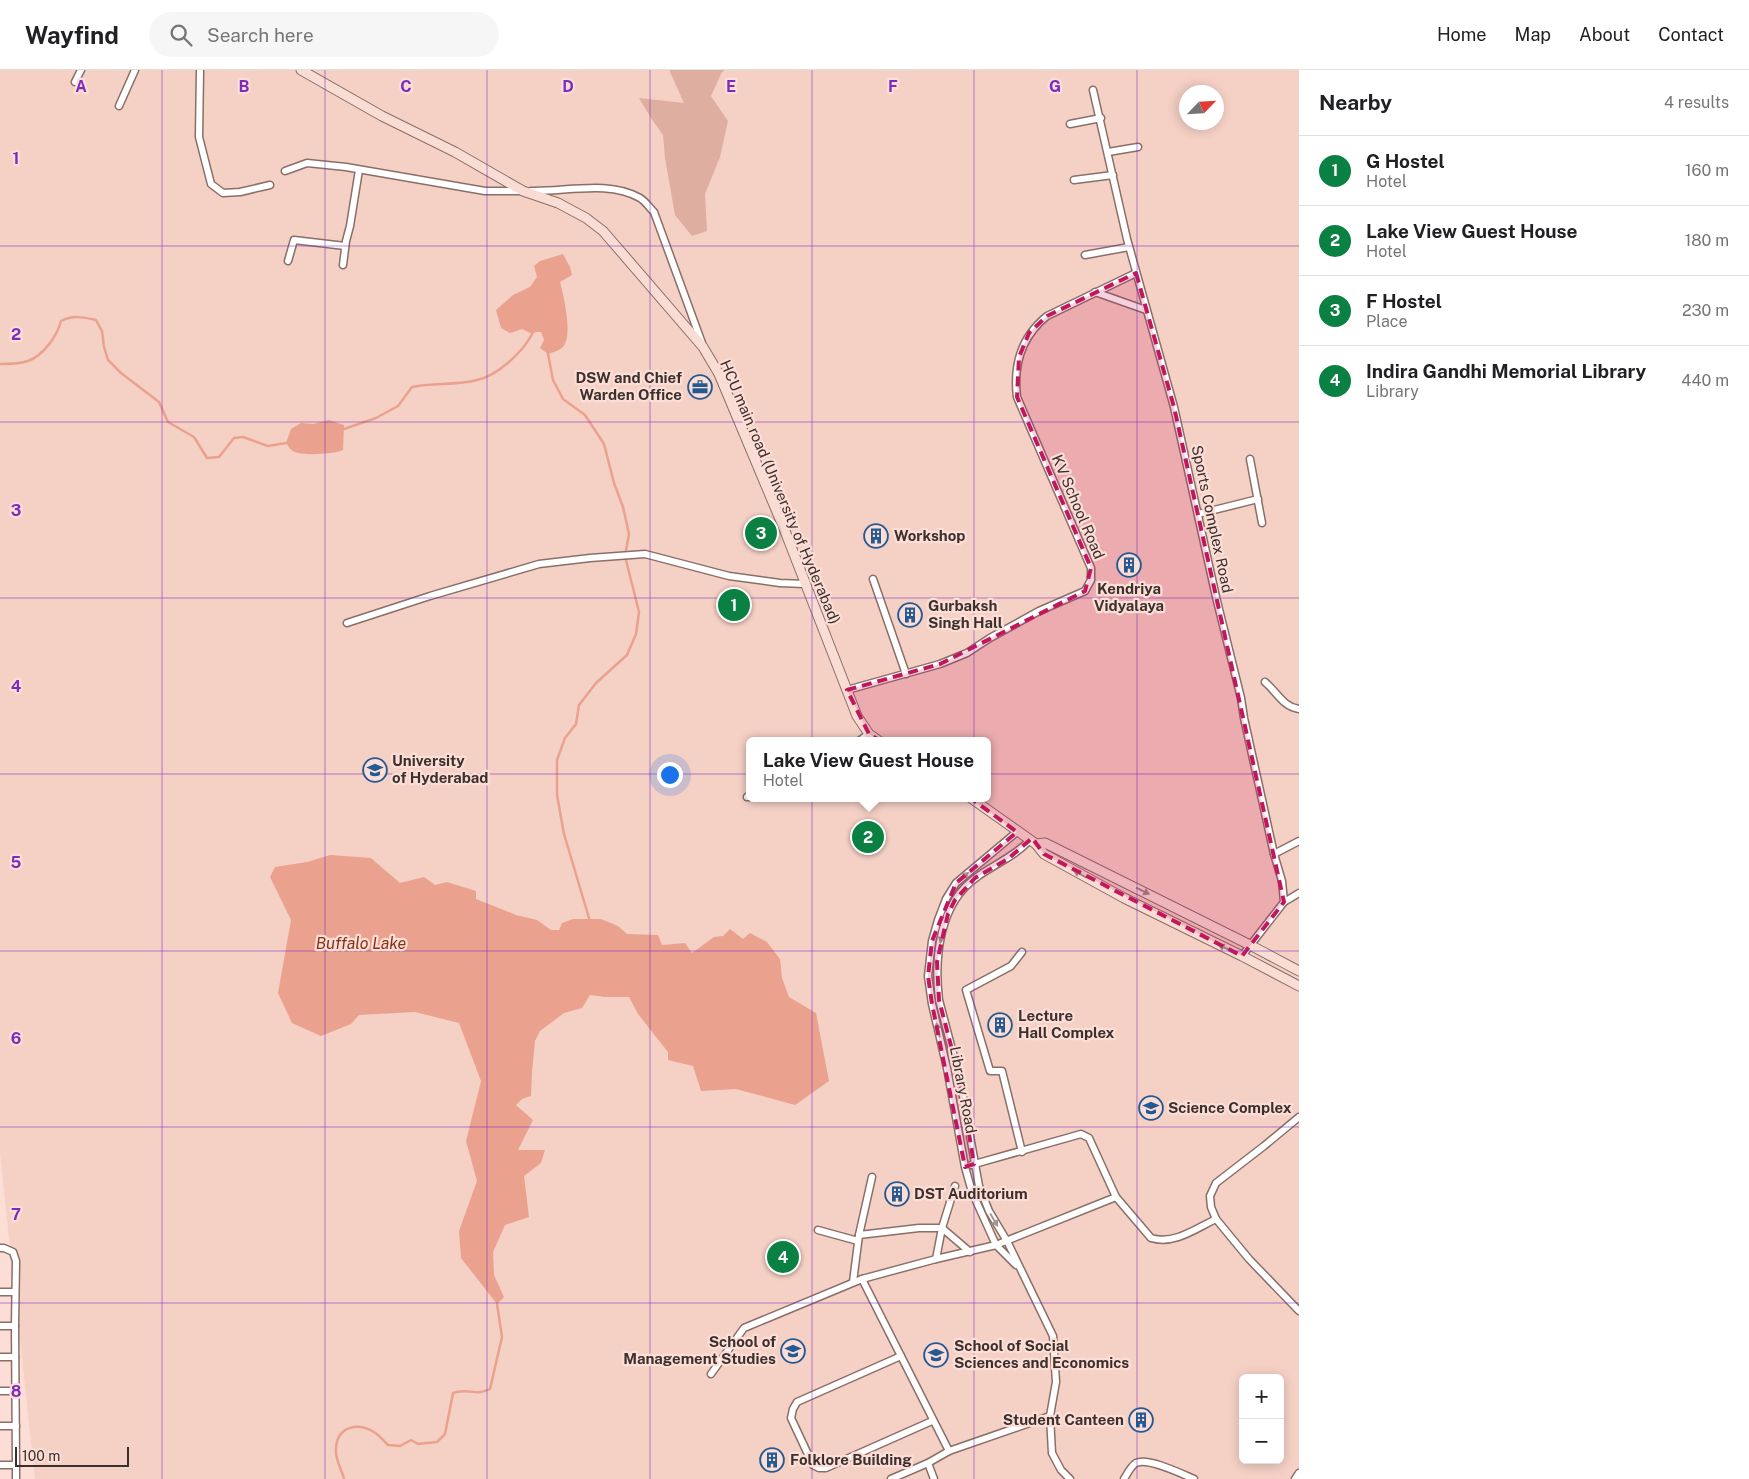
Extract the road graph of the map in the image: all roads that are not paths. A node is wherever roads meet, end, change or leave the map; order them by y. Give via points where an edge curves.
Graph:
1 (81, 70) edge
2 (135, 70) edge
3 (200, 70) edge
4 (301, 70) edge
5 (75, 82) dead end
6 (1093, 90) dead end
7 (119, 106) dead end
8 (1101, 118) junction
9 (1070, 124) dead end
10 (1138, 147) dead end
11 (1108, 152) junction
12 (359, 170) junction
13 (285, 171) dead end
14 (1113, 175) junction
15 (1074, 180) dead end
16 (270, 185) dead end
17 (523, 191) junction
18 (345, 246) junction
19 (1129, 247) junction
20 (1085, 255) dead end
21 (288, 261) dead end
22 (343, 265) dead end
23 (1136, 273) junction
24 (1095, 292) junction
25 (1146, 310) junction
26 (703, 347) junction
27 (1250, 459) dead end
28 (1258, 499) junction
29 (1198, 514) junction
30 (1262, 523) dead end
31 (872, 579) dead end
32 (805, 584) junction
33 (347, 623) dead end
34 (906, 674) junction
35 (1265, 682) dead end
36 (847, 690) junction
37 (1299, 709) edge
38 (869, 734) junction
39 (865, 737) edge
40 (873, 737) edge
41 (977, 802) edge
42 (1018, 831) junction
43 (1033, 842) junction
44 (1299, 842) edge
45 (1274, 854) junction
46 (1299, 893) edge
47 (1284, 902) junction
48 (1250, 944) junction
49 (1022, 952) dead end
50 (1242, 956) junction
51 (1299, 971) edge
52 (1299, 986) edge
53 (1299, 1117) edge
54 (1022, 1152) junction
55 (974, 1164) junction
56 (965, 1167) junction
57 (872, 1176) dead end
58 (955, 1186) dead end
59 (1116, 1197) junction
60 (1216, 1219) junction
61 (942, 1228) junction
62 (818, 1230) dead end
63 (859, 1238) junction
64 (1007, 1241) junction
65 (996, 1245) junction
66 (0, 1248) edge
67 (970, 1252) junction
68 (936, 1259) junction
69 (1020, 1269) junction
70 (862, 1279) junction
71 (853, 1282) junction
72 (0, 1292) edge
73 (15, 1292) junction
74 (1299, 1311) edge
75 (0, 1326) edge
76 (15, 1326) junction
77 (901, 1356) junction
78 (0, 1357) edge
79 (15, 1357) junction
80 (711, 1374) dead end
81 (0, 1391) edge
82 (16, 1391) junction
83 (1050, 1416) junction
84 (932, 1421) junction
85 (0, 1426) edge
86 (16, 1426) junction
87 (949, 1451) junction
88 (928, 1463) junction
89 (0, 1465) edge
90 (16, 1465) junction
91 (1299, 1473) edge
92 (16, 1479) edge
93 (891, 1479) edge
94 (934, 1479) edge
95 (1070, 1479) edge
96 (1124, 1479) edge
97 (1194, 1479) edge
98 (1295, 1479) edge

1 - 5 street
2 - 7 street
3 - 16 street via 199,137 211,184 223,194
4 - 17 street, HCU main road (University of Hyderabad)
6 - 8 street, Sports Complex Road
8 - 9 street
8 - 11 street, Sports Complex Road
10 - 11 street
11 - 14 street, Sports Complex Road
12 - 13 street via 307,163
12 - 17 street via 485,191
12 - 18 street
14 - 15 street
14 - 19 street, Sports Complex Road
17 - 26 street, HCU main road (University of Hyderabad) via 558,203 586,218 603,232
17 - 26 street via 553,192 590,187 621,191 640,198 654,212
18 - 21 street via 294,240
18 - 22 street
19 - 20 street
19 - 23 street, Sports Complex Road
23 - 24 street, KV School Road
23 - 25 street, Sports Complex Road
24 - 25 street
24 - 34 street, KV School Road via 1046,316 1029,333 1019,356 1016,389 1091,568 1091,580 1085,590 1032,615 967,653
25 - 29 street, Sports Complex Road via 1174,407
26 - 32 street, HCU main road (University of Hyderabad) via 722,383
27 - 28 street
28 - 29 street
28 - 30 street
29 - 45 street, Sports Complex Road
31 - 34 street
32 - 33 street via 729,576 645,554 590,558 539,564
32 - 36 street, HCU main road (University of Hyderabad)
34 - 36 street, KV School Road
35 - 37 street via 1287,706
36 - 38 street, HCU main road (University of Hyderabad) via 857,716
38 - 39 street
38 - 40 street, HCU main road (University of Hyderabad)
41 - 42 street
42 - 43 street
56 -> 42 street, Library Road via 948,1068 932,1004 928,976 932,941 946,899 956,883
43 -> 48 street via 1045,842
50 -> 43 street via 1044,854
43 -> 55 street via 975,878 962,890 948,914 940,940 937,962 939,1000 960,1080
44 - 45 street
45 - 47 street, Sports Complex Road
46 - 47 street
47 - 48 street
48 - 50 street
48 - 51 street
49 - 54 street via 1011,966 966,990 990,1071 1002,1071
50 - 52 street
53 - 60 street via 1216,1183 1210,1196
54 - 55 street
54 - 59 street via 1081,1134 1090,1138
55 - 56 street
55 -> 64 street via 988,1211
56 - 65 street, Library Road via 972,1192
57 - 63 street
58 - 61 street
59 - 60 street via 1143,1231 1158,1240 1174,1240
59 - 64 street
60 - 74 street
61 - 63 street via 918,1228
61 - 67 street
61 - 68 street
62 - 63 street
63 - 71 street
64 - 65 street
64 - 69 street
65 - 67 street
65 - 69 street
66 - 73 street via 13,1252 16,1261
67 - 68 street
68 - 70 street
69 - 83 street via 1053,1336 1056,1382
70 - 71 street
70 - 77 street
71 - 80 street via 744,1328
72 - 73 street
73 - 76 street
75 - 76 street
76 - 79 street
77 - 84 street
77 - 84 street via 797,1402 791,1418 813,1466 826,1468
78 - 79 street
79 - 82 street
81 - 82 street
82 - 86 street
83 - 87 street
83 - 95 street via 1052,1453
84 - 87 street
85 - 86 street
86 - 90 street
87 - 88 street
88 - 93 street
88 - 94 street
89 - 90 street
90 - 92 street
91 - 98 street
96 - 97 street via 1136,1463 1145,1460

